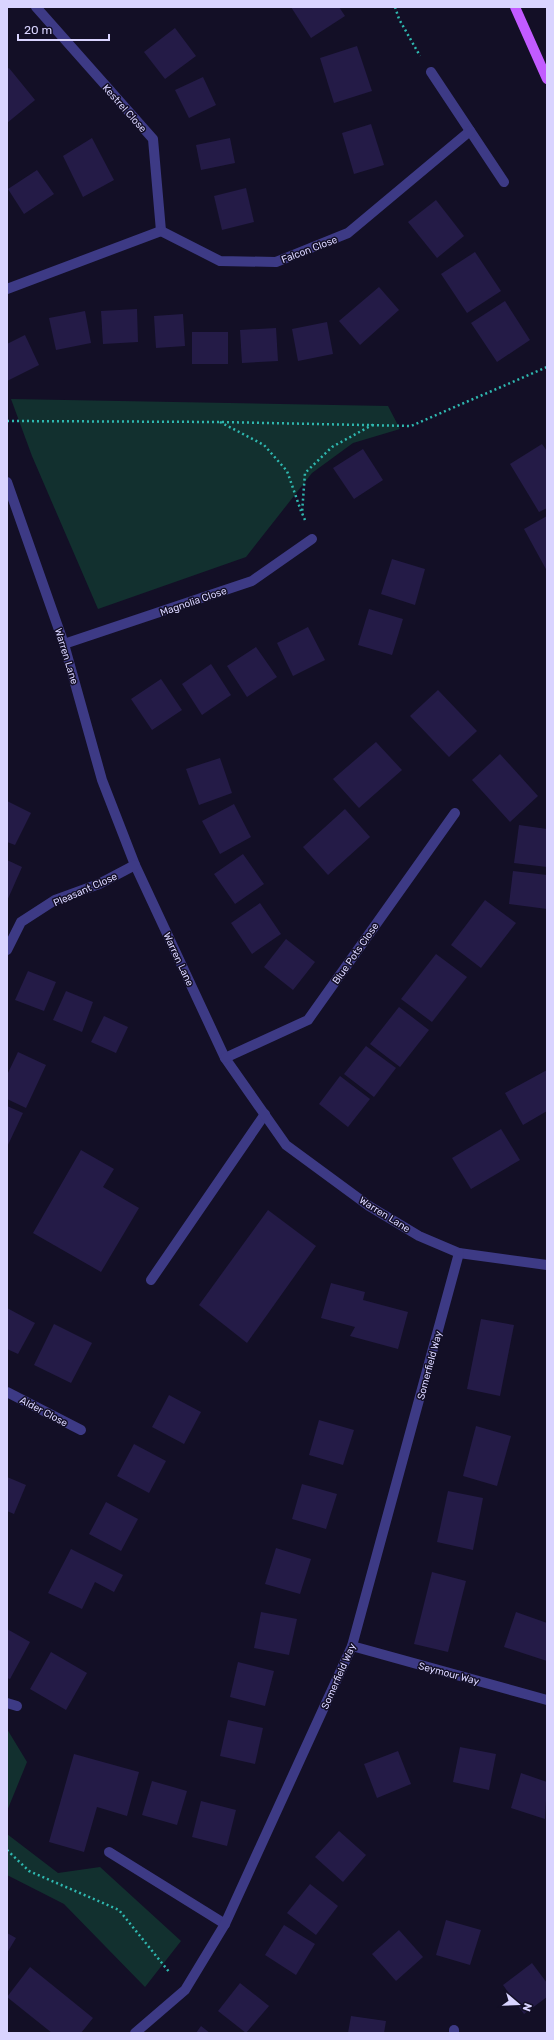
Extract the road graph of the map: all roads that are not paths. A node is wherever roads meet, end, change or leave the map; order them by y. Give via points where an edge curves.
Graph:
1 (36, 7) edge
2 (514, 7) edge
3 (431, 72) road end
4 (547, 79) edge
5 (470, 131) junction
6 (504, 182) dead end
7 (161, 232) junction
8 (7, 289) edge
9 (8, 489) edge
10 (312, 539) road end
11 (64, 644) junction
12 (455, 813) dead end
13 (135, 866) junction
14 (7, 950) edge
15 (225, 1058) junction
16 (265, 1114) junction
17 (459, 1253) junction
18 (547, 1265) edge
19 (151, 1280) dead end
20 (7, 1392) edge
21 (80, 1430) dead end
22 (352, 1646) junction
23 (547, 1700) edge
24 (7, 1703) edge
25 (17, 1706) dead end
26 (109, 1852) dead end
27 (225, 1924) junction
28 (135, 2033) edge

1 - 7 street, Kestrel Close via 153,140
2 - 4 main road
3 - 5 street
5 - 6 street
5 - 7 street, Falcon Close via 348,233 276,262 220,261
7 - 8 street
9 - 11 street, Warren Lane
10 - 11 street, Magnolia Close via 252,581
11 - 13 street, Warren Lane via 102,780
12 - 15 street, Blue Pots Close via 308,1020
13 - 14 street, Pleasant Close via 99,884 55,900 27,918 21,922
13 - 15 street, Warren Lane
15 - 16 street, Warren Lane
16 - 17 street, Warren Lane via 286,1145 369,1206 419,1236
16 - 19 street
17 - 18 street, Warren Lane
17 - 22 street, Somerfield Way
20 - 21 street, Alder Close
22 - 23 street, Seymour Way
22 - 27 street, Somerfield Way
24 - 25 street
26 - 27 street
27 - 28 street, Somerfield Way via 185,1990

